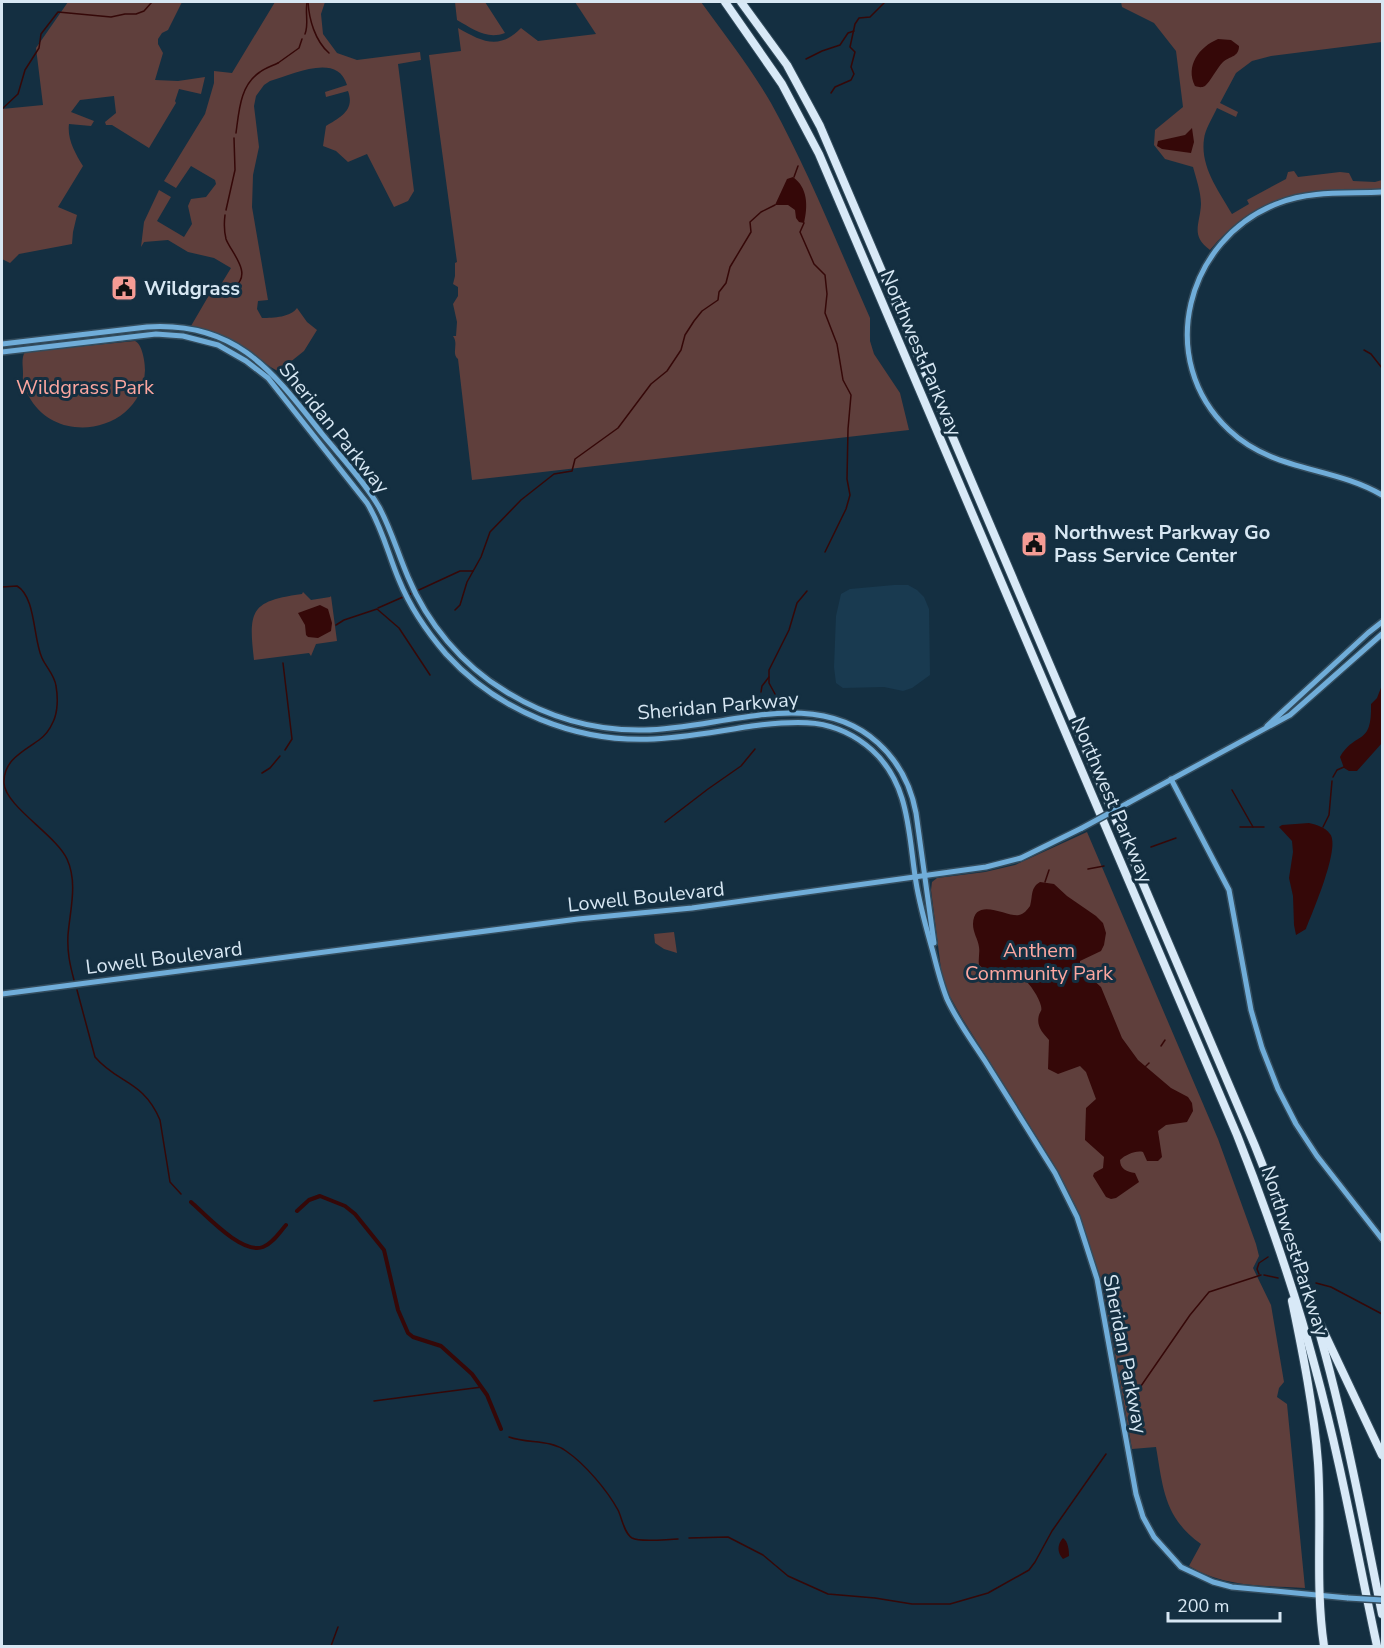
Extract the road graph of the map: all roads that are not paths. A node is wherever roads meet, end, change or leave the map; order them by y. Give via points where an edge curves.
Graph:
1 (725, 2) edge
2 (741, 2) edge
3 (1383, 192) edge
4 (2, 344) edge
5 (2, 352) edge
6 (1383, 495) edge
7 (1383, 622) edge
8 (1383, 634) edge
9 (1264, 729) junction
10 (1171, 779) junction
11 (924, 875) junction
12 (915, 876) junction
13 (937, 966) junction
14 (2, 994) edge
15 (1383, 1239) edge
16 (1282, 1255) junction
17 (1306, 1289) junction
18 (1383, 1455) edge
19 (1320, 1595) junction
20 (1383, 1600) edge
21 (1383, 1614) edge
22 (1324, 1647) edge
23 (1377, 1647) edge

1 - 16 highway, Northwest Parkway via 782,84 826,170 1229,1114
2 - 17 highway, Northwest Parkway via 787,65 832,154 1231,1087 1270,1183
3 - 6 main road via 1301,197 1279,202 1246,220 1222,241 1203,267 1192,296 1187,334 1194,375 1204,398 1228,430 1271,458
4 - 11 main road, Sheridan Parkway via 158,327 198,331 236,345 266,366 284,385 374,499 424,608 448,642 484,676 520,700 563,718 605,728 645,730 805,712 828,716 859,729 885,749 908,784
5 - 12 main road, Sheridan Parkway via 169,334 203,340 235,353 272,383 363,497 417,615 447,654 477,682 516,708 568,729 608,737 656,739 797,721 824,724 849,734 881,759 899,787 907,813
7 - 9 main road, Lowell Boulevard
8 - 9 main road, Lowell Boulevard via 1298,710
9 - 10 main road, Lowell Boulevard
10 - 11 main road, Lowell Boulevard, bridge via 1040,850 1010,862
10 - 15 main road via 1229,890 1251,1010 1278,1089 1317,1156
11 - 12 main road, Lowell Boulevard
11 - 13 main road, Sheridan Parkway
12 - 13 main road, Sheridan Parkway
12 - 14 main road, Lowell Boulevard
13 - 19 main road, Sheridan Parkway via 950,1005 1055,1173 1088,1246 1100,1292 1137,1501 1154,1537 1181,1567 1213,1582
16 - 19 highway via 1314,1419
16 - 23 highway, Northwest Parkway via 1327,1413
17 - 18 highway
17 - 21 highway, Northwest Parkway via 1347,1442
19 - 20 main road, Sheridan Parkway, bridge
19 - 22 highway

